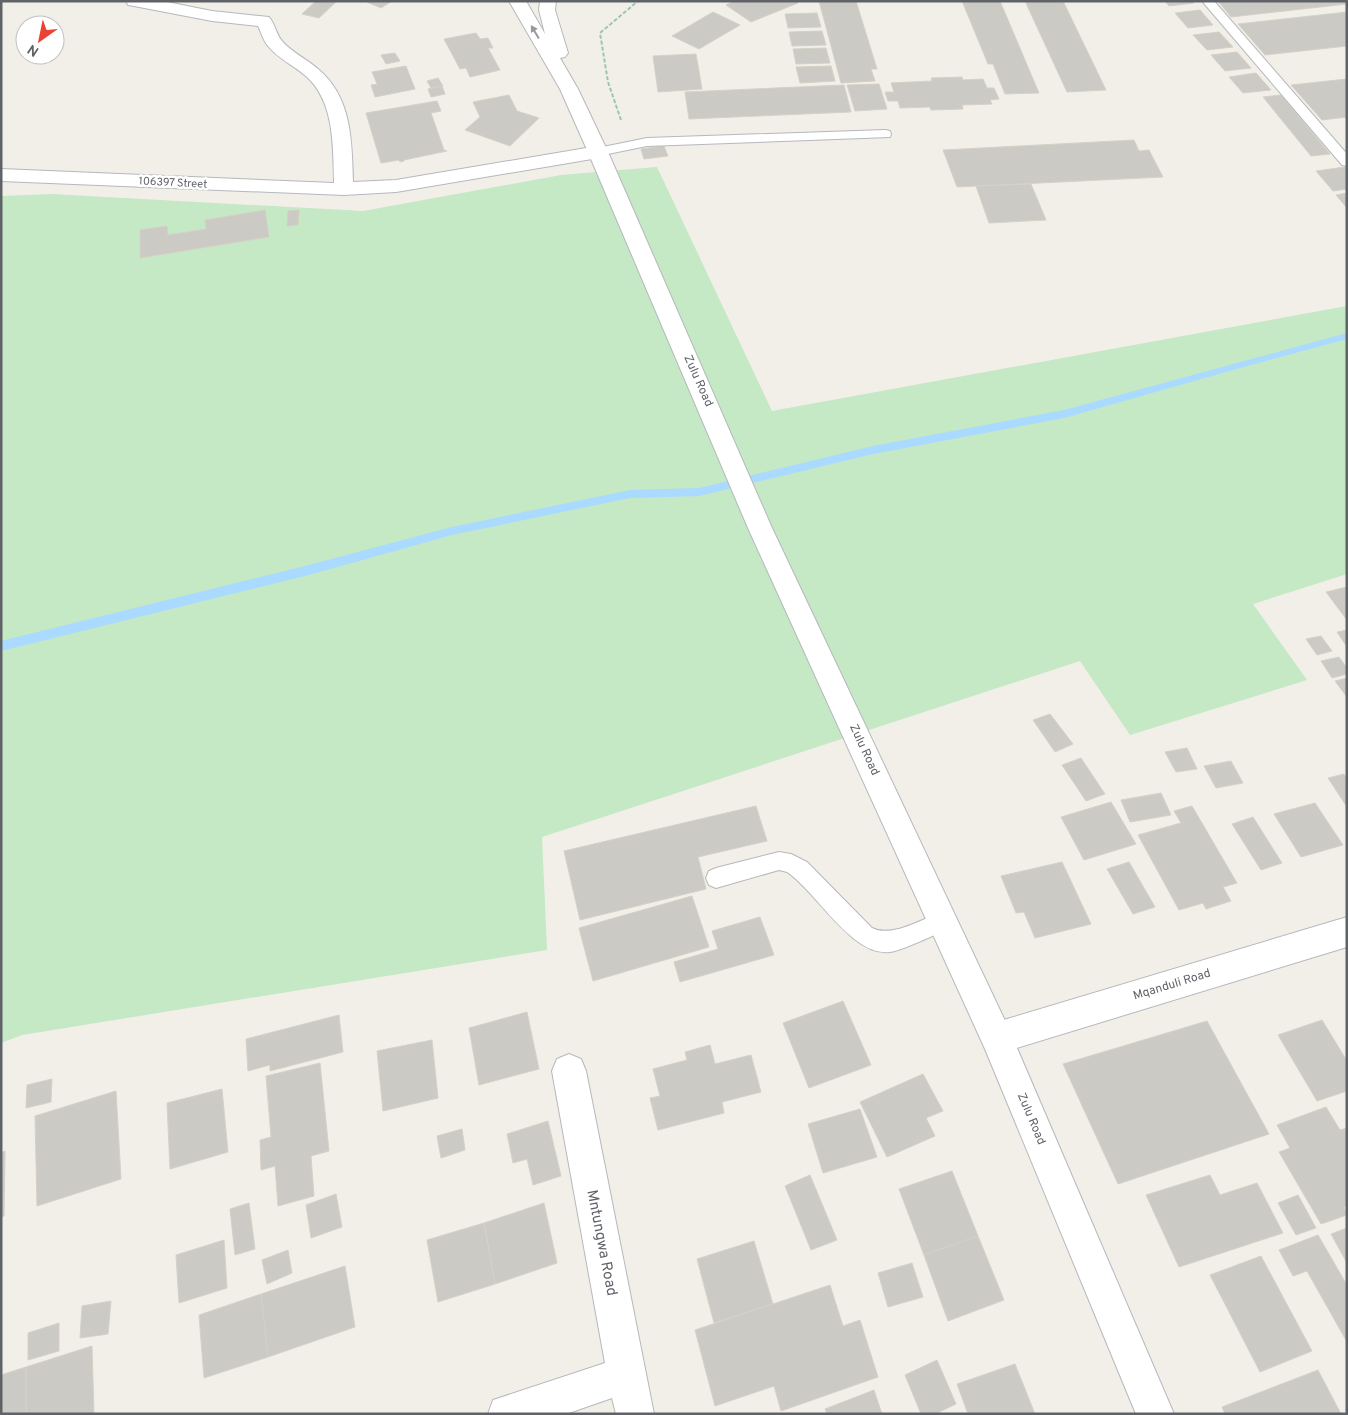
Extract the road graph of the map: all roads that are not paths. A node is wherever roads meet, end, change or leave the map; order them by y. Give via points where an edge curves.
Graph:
1 (134, 1) edge
2 (517, 1) edge
3 (548, 1) edge
4 (1208, 1) edge
5 (569, 89) junction
6 (886, 134) dead end
7 (598, 152) junction
8 (1347, 162) edge
9 (1, 175) edge
10 (344, 189) junction
11 (716, 878) dead end
12 (943, 921) junction
13 (1347, 932) edge
14 (997, 1038) junction
15 (569, 1071) dead end
16 (626, 1375) junction
17 (507, 1414) edge
18 (635, 1414) edge
19 (1155, 1414) edge

1 - 10 street via 212,16 263,21 269,27 274,43 318,78 332,97 341,133
5 -> 2 street, Zulu Road
3 - 5 street, Zulu Road via 552,33
4 - 8 lane
5 - 7 street, Zulu Road
6 - 7 lane via 657,142
7 - 10 street, 106397 Street via 396,186
7 - 12 street, Zulu Road via 760,528
9 - 10 street, 106397 Street
11 - 12 lane via 779,861 791,864 800,869 865,935 878,942 891,942
12 - 14 street, Zulu Road
13 - 14 street, Mqanduli Road
14 - 19 street, Zulu Road
15 - 16 street, Mntungwa Road
16 - 17 street
16 - 18 street, Mntungwa Road

